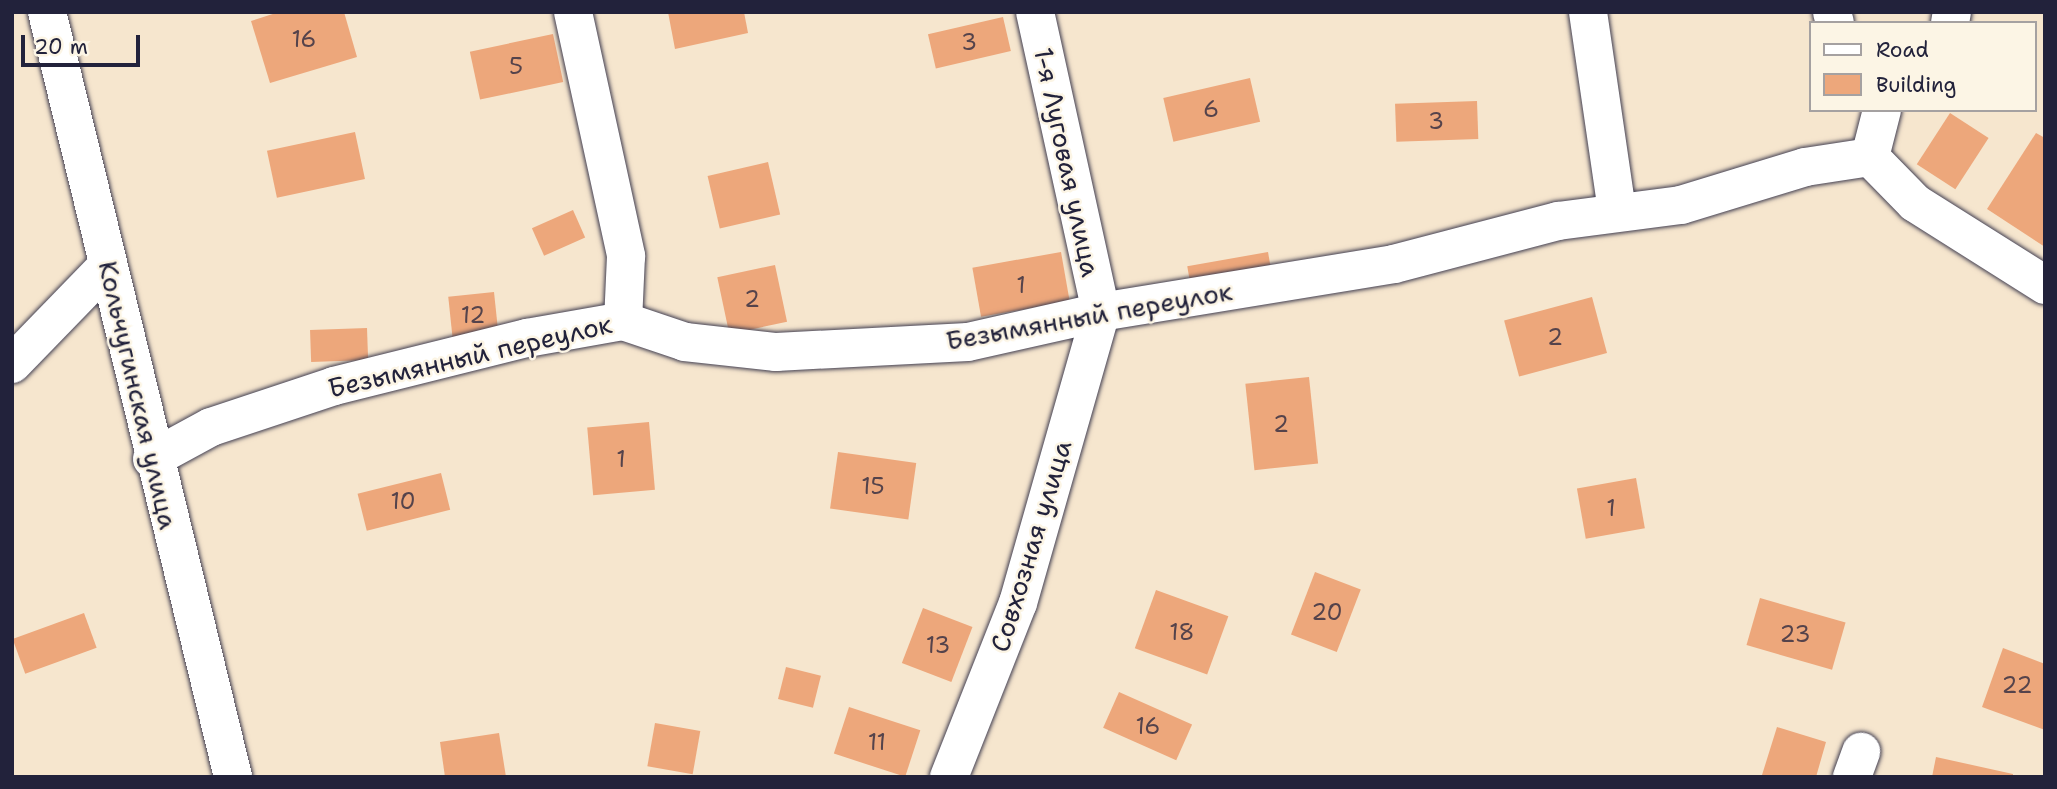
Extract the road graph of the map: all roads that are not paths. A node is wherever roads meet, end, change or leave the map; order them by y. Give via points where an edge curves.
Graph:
1 (47, 12) edge
2 (573, 12) edge
3 (1035, 12) edge
4 (1588, 12) edge
5 (1874, 126) edge
6 (1617, 212) junction
7 (107, 266) junction
8 (2045, 285) edge
9 (1101, 312) junction
10 (623, 321) junction
11 (12, 364) edge
12 (152, 459) junction
13 (233, 777) edge
14 (949, 777) edge

1 - 7 street, Кольчугинская улица
2 - 10 street via 626,256
3 - 9 street, 1-я Луговая улица
4 - 6 street
5 - 6 street, Безымянный переулок via 1805,167 1681,205
5 - 8 street via 1915,203
6 - 9 street, Безымянный переулок via 1558,221 1394,264
7 - 11 street
7 - 12 street, Кольчугинская улица
9 - 10 street, Безымянный переулок via 968,342 776,352 685,342
9 - 14 street, Совхозная улица via 1018,603
10 - 12 street, Безымянный переулок via 527,338 334,386 211,427
12 - 13 street, Кольчугинская улица

